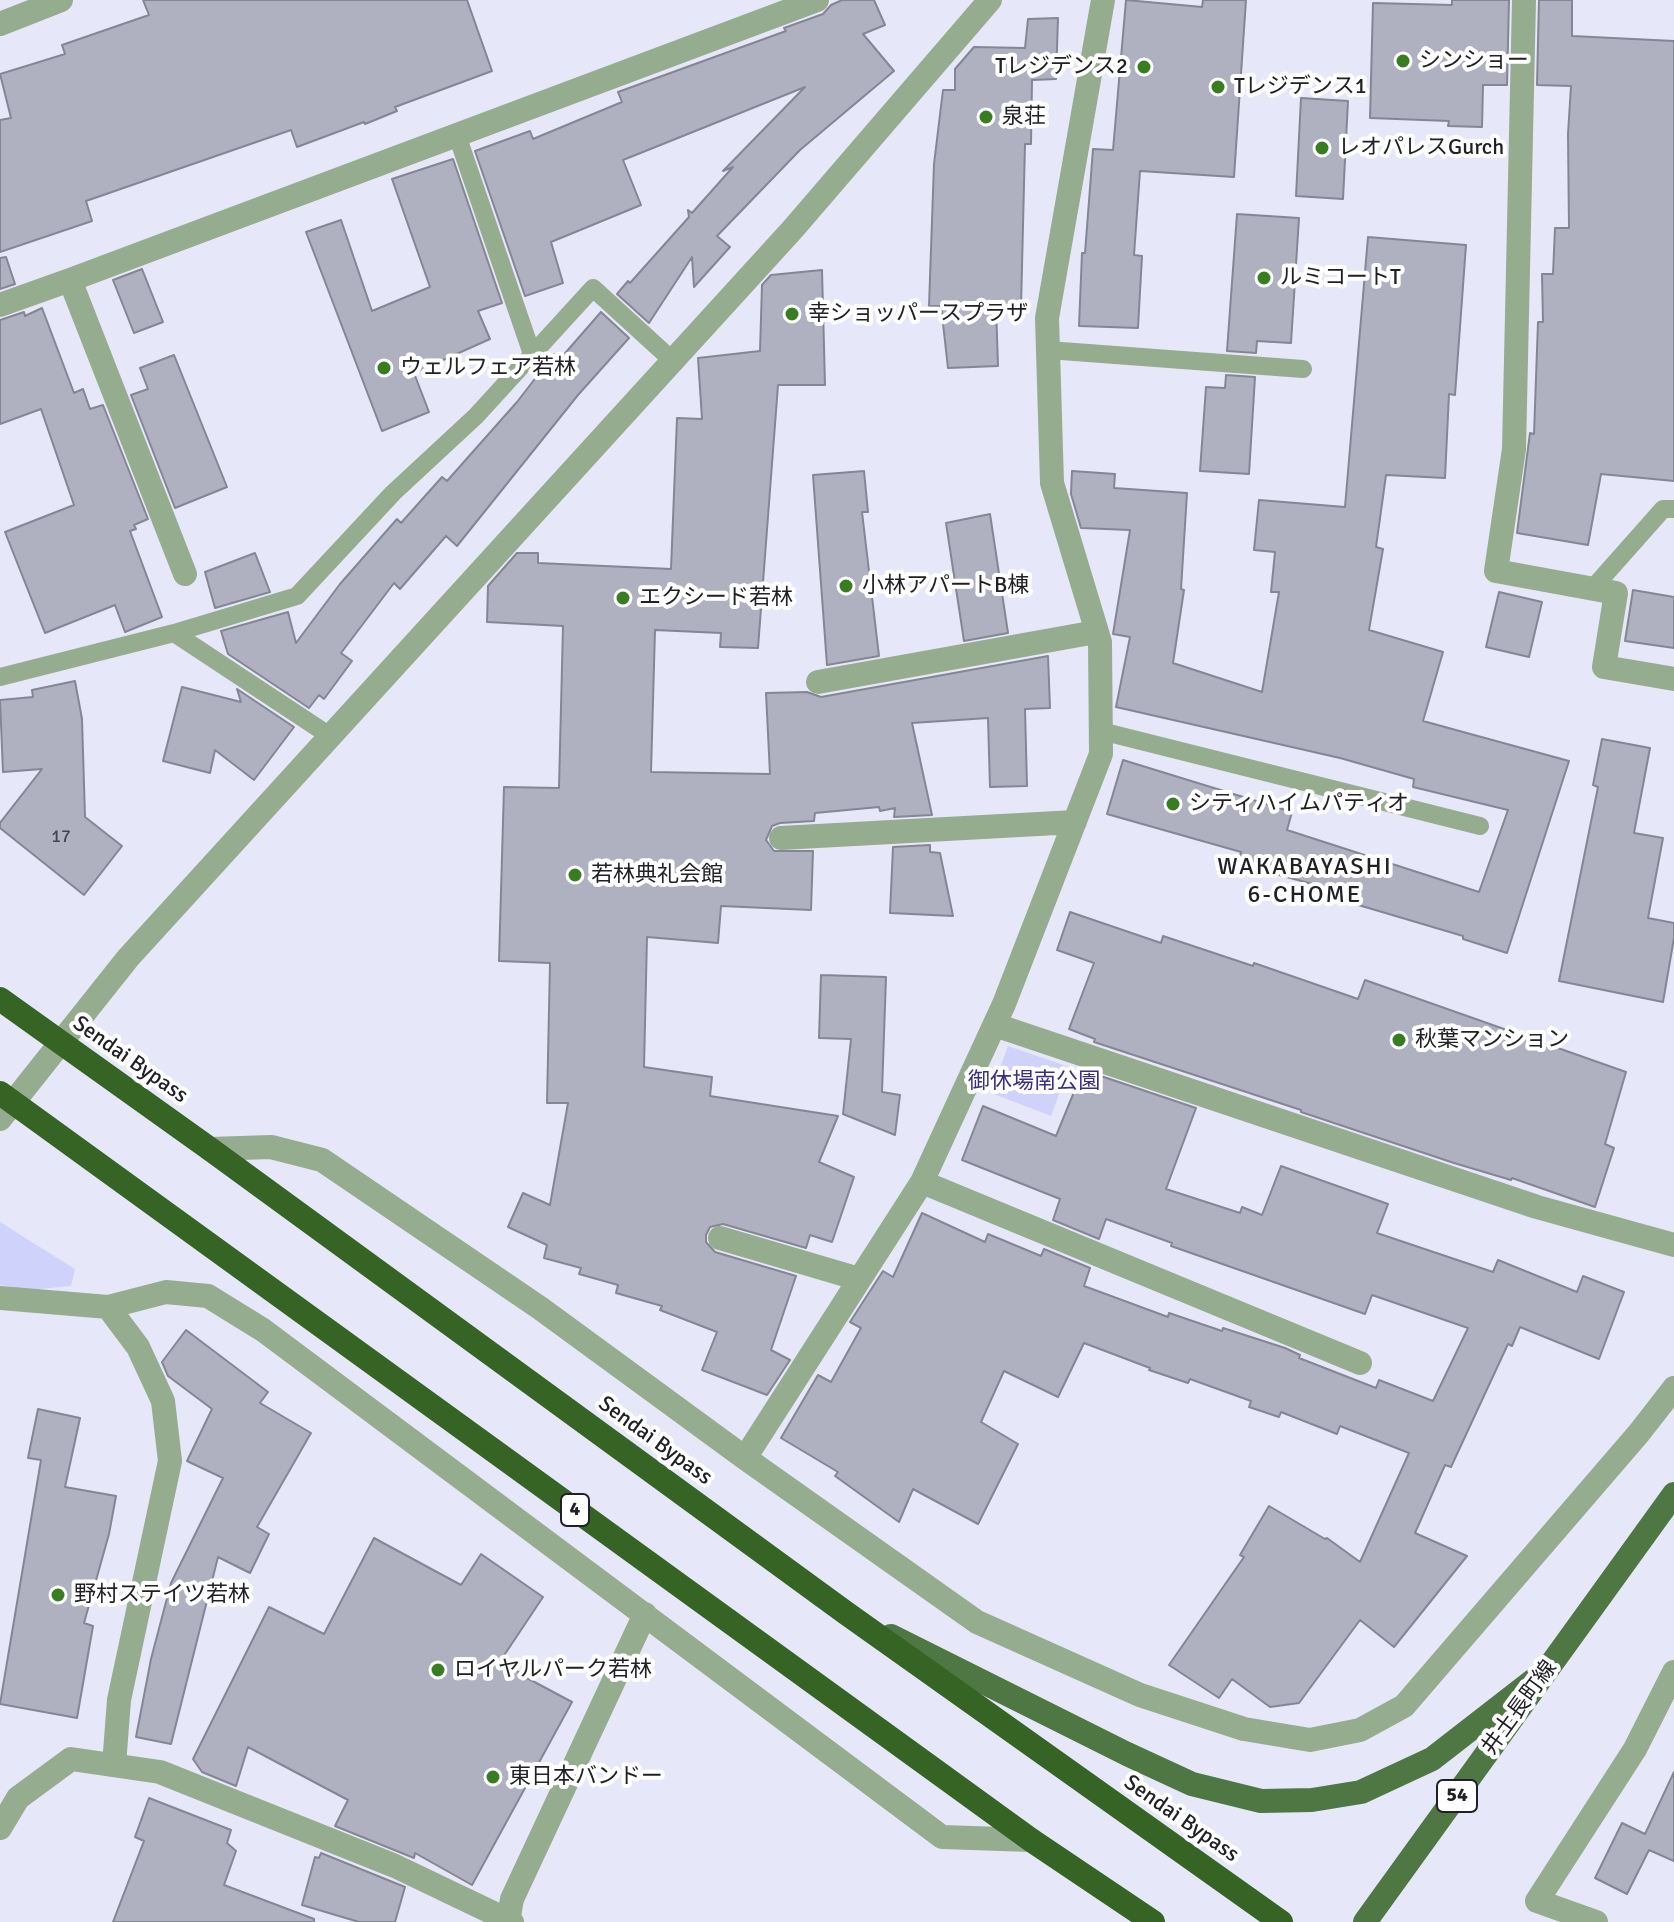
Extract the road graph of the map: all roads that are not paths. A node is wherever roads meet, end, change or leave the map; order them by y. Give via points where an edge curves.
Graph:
1 (61, 0) edge
2 (817, 0) edge
3 (990, 0) edge
4 (1103, 0) edge
5 (1524, 0) edge
6 (0, 24) edge
7 (457, 135) junction
8 (70, 280) junction
9 (0, 305) edge
10 (1048, 350) junction
11 (532, 354) junction
12 (673, 361) junction
13 (1303, 369) dead end
14 (1674, 509) edge
15 (185, 574) dead end
16 (1593, 588) junction
17 (1096, 632) junction
18 (174, 633) junction
19 (0, 677) edge
20 (1674, 679) edge
21 (818, 682) dead end
22 (1101, 731) junction
23 (330, 736) junction
24 (1075, 822) junction
25 (1480, 826) dead end
26 (781, 838) dead end
27 (0, 999) edge
28 (995, 1025) junction
29 (60, 1043) junction
30 (4, 1105) edge
31 (210, 1149) junction
32 (922, 1182) junction
33 (720, 1238) dead end
34 (1674, 1245) edge
35 (859, 1279) junction
36 (0, 1298) edge
37 (108, 1307) junction
38 (1360, 1363) dead end
39 (1674, 1388) edge
40 (745, 1458) junction
41 (1674, 1494) edge
42 (846, 1613) junction
43 (645, 1614) junction
44 (1548, 1669) junction
45 (1674, 1672) edge
46 (114, 1765) junction
47 (0, 1828) edge
48 (1031, 1840) junction
49 (510, 1921) edge
50 (1153, 1922) edge
51 (1281, 1922) edge
52 (1365, 1922) edge
53 (1596, 1922) edge

1 - 6 street
2 - 7 street
3 - 12 street
4 - 10 street via 1047,318
5 - 16 street via 1514,449 1496,571
7 - 8 street
7 - 11 lane
8 - 9 street
8 - 15 street
10 - 13 lane
10 - 17 street via 1052,483
11 - 12 lane via 593,288
11 - 18 lane via 297,596
12 - 23 street
14 - 16 lane via 1663,509
16 - 20 street via 1616,593 1604,667
17 - 21 street
17 - 22 street
18 - 19 lane
18 - 23 lane
22 - 24 street via 1101,754
22 - 25 lane
23 - 29 street via 128,958
24 - 26 street
24 - 28 street
27 - 29 highway, Sendai Bypass
28 - 32 street
28 - 34 street via 1537,1207
29 - 30 street
29 - 31 highway, Sendai Bypass
30 - 48 highway, 4
31 - 40 street via 271,1147 322,1160 540,1308
31 - 42 highway, Sendai Bypass
32 - 35 street
32 - 38 street
33 - 35 street
35 - 40 street
36 - 37 street
37 - 43 street via 166,1292 208,1296 263,1330
37 - 46 street via 138,1347 163,1401 170,1461 119,1700
39 - 40 street via 1404,1706 1360,1730 1310,1740 1244,1729 1155,1701 977,1622
41 - 44 main road, 井土長町線 / 54
42 - 44 main road via 1192,1784 1261,1801 1361,1792 1418,1766
42 - 51 highway, Sendai Bypass
43 - 48 street via 942,1837
43 - 49 street via 512,1899
44 - 52 main road, 井土長町線 / 54
45 - 53 street via 1635,1749 1537,1901
46 - 47 street via 71,1759 18,1798
46 - 49 street via 160,1772 395,1866
48 - 50 highway, 4

